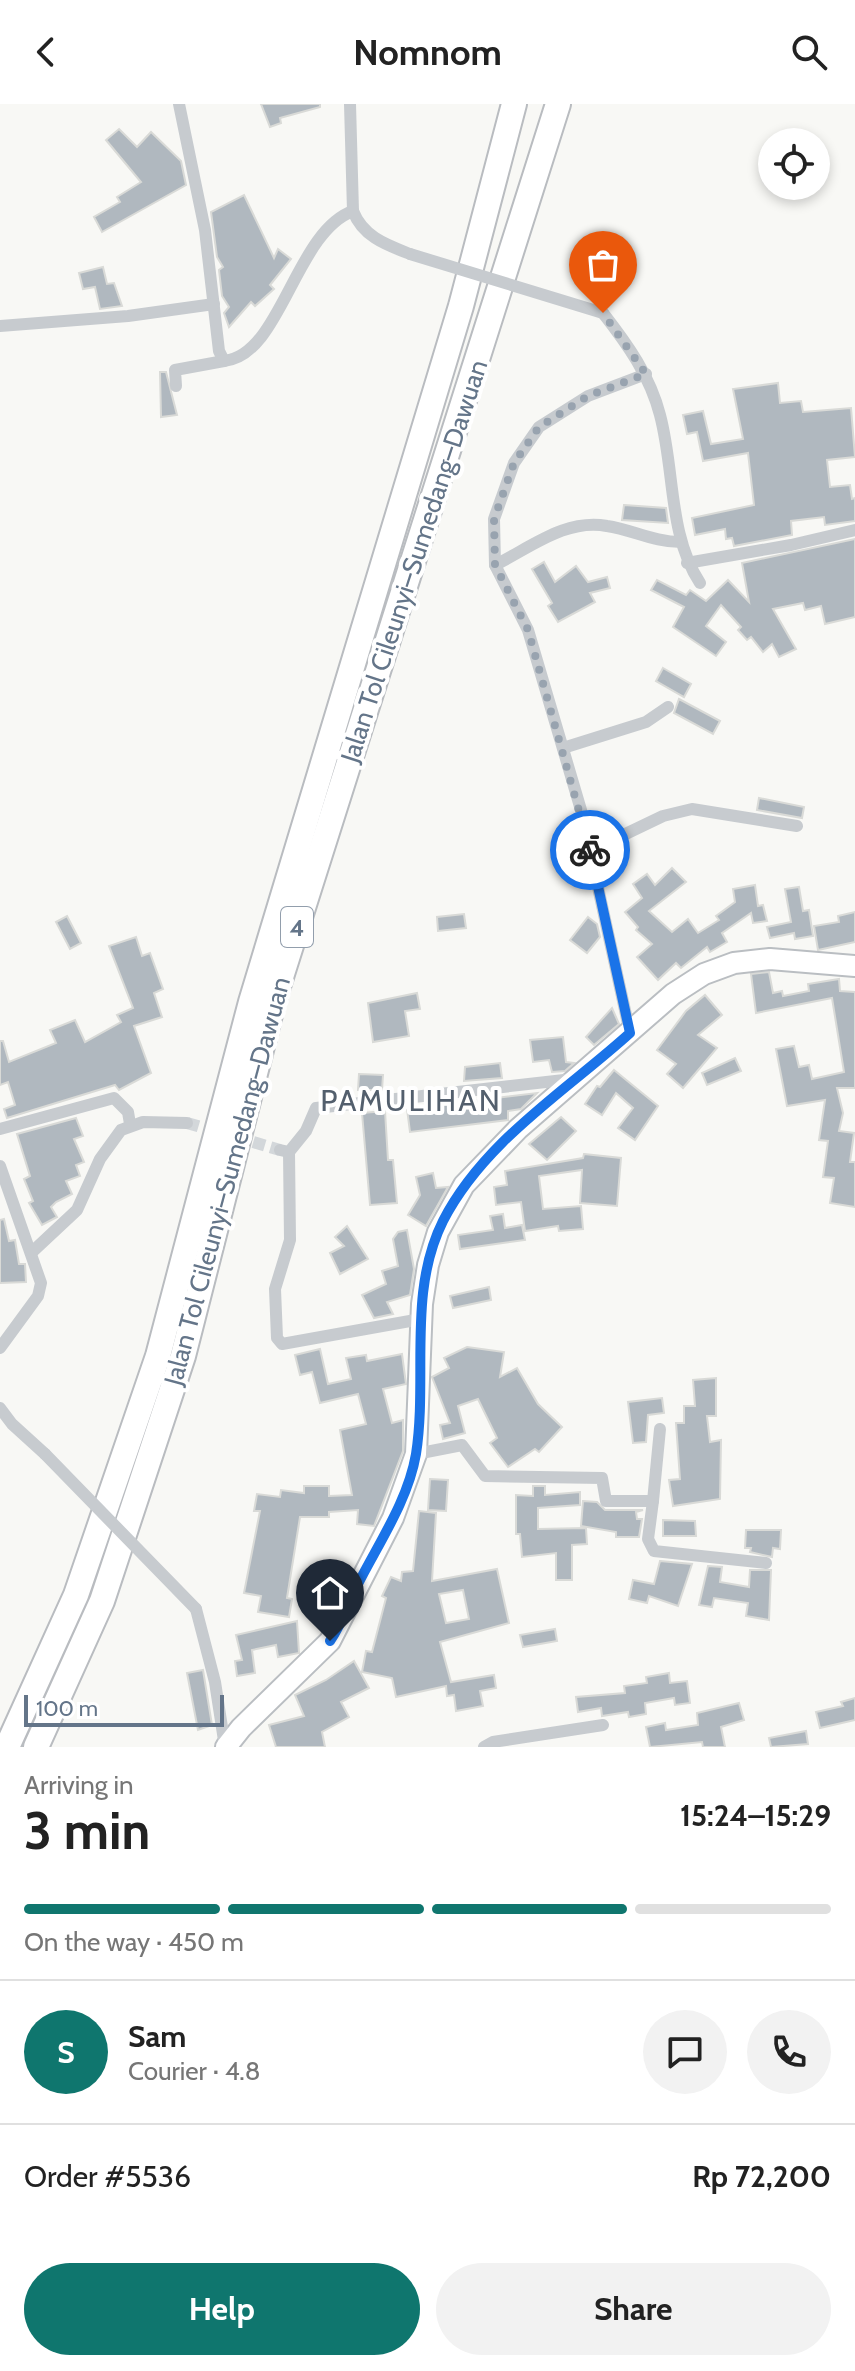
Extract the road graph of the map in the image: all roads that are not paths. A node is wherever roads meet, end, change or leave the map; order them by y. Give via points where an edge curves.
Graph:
1 (179, 104) edge
2 (350, 104) edge
3 (514, 104) edge
4 (558, 104) edge
5 (353, 211) junction
6 (214, 304) junction
7 (0, 326) edge
8 (224, 361) junction
9 (646, 374) junction
10 (176, 386) dead end
11 (855, 530) edge
12 (681, 542) junction
13 (687, 563) junction
14 (495, 565) junction
15 (700, 583) dead end
16 (668, 707) dead end
17 (563, 748) junction
18 (797, 826) dead end
19 (590, 851) junction
20 (855, 966) edge
21 (630, 1033) junction
22 (577, 1078) junction
23 (187, 1123) tunnel mouth
24 (130, 1124) junction
25 (0, 1129) edge
26 (0, 1166) edge
27 (31, 1253) junction
28 (421, 1319) junction
29 (0, 1348) edge
30 (0, 1408) edge
31 (660, 1429) dead end
32 (416, 1454) junction
33 (653, 1501) junction
34 (766, 1563) dead end
35 (603, 1725) dead end
36 (7, 1747) edge
37 (36, 1747) edge
38 (226, 1747) edge
39 (484, 1747) edge

1 - 6 street
2 - 5 street
3 - 36 highway, Jalan Tol Cileunyi–Sumedang–Dawuan / 4 via 461,306 251,1002 158,1356 76,1595
4 - 37 highway, Jalan Tol Cileunyi–Sumedang–Dawuan / 4 via 274,999 183,1356 102,1601
5 - 8 street via 330,224 318,240 262,335
5 - 9 street, bridge via 375,239 410,254 603,313
6 - 7 street
6 - 8 street
8 - 10 street via 175,370
9 - 12 street via 660,416
9 - 14 street via 588,396 539,427 514,463 494,519
11 - 13 street
12 - 13 street
12 - 14 street via 650,540 603,525 575,525
13 - 15 street
14 - 17 street via 528,630
16 - 17 street via 646,722
17 - 19 street
18 - 19 street via 692,809 663,816
19 - 21 street
20 - 21 main road via 770,959 734,963 688,983
21 - 22 main road
22 - 28 main road via 464,1185 432,1248
22 - 28 street via 316,1108 306,1131 284,1151 290,1240 275,1289 277,1338 282,1344
23 - 24 street
24 - 25 street via 128,1112 114,1098
24 - 27 street via 100,1159 77,1210
26 - 27 street
27 - 29 street via 41,1283 38,1296
28 - 32 main road
30 - 38 street, bridge via 196,1609
31 - 33 street
32 - 33 street via 462,1445 485,1476 601,1477 606,1501
32 - 38 main road via 393,1518 337,1631
33 - 34 street via 648,1539 654,1551
35 - 39 street

